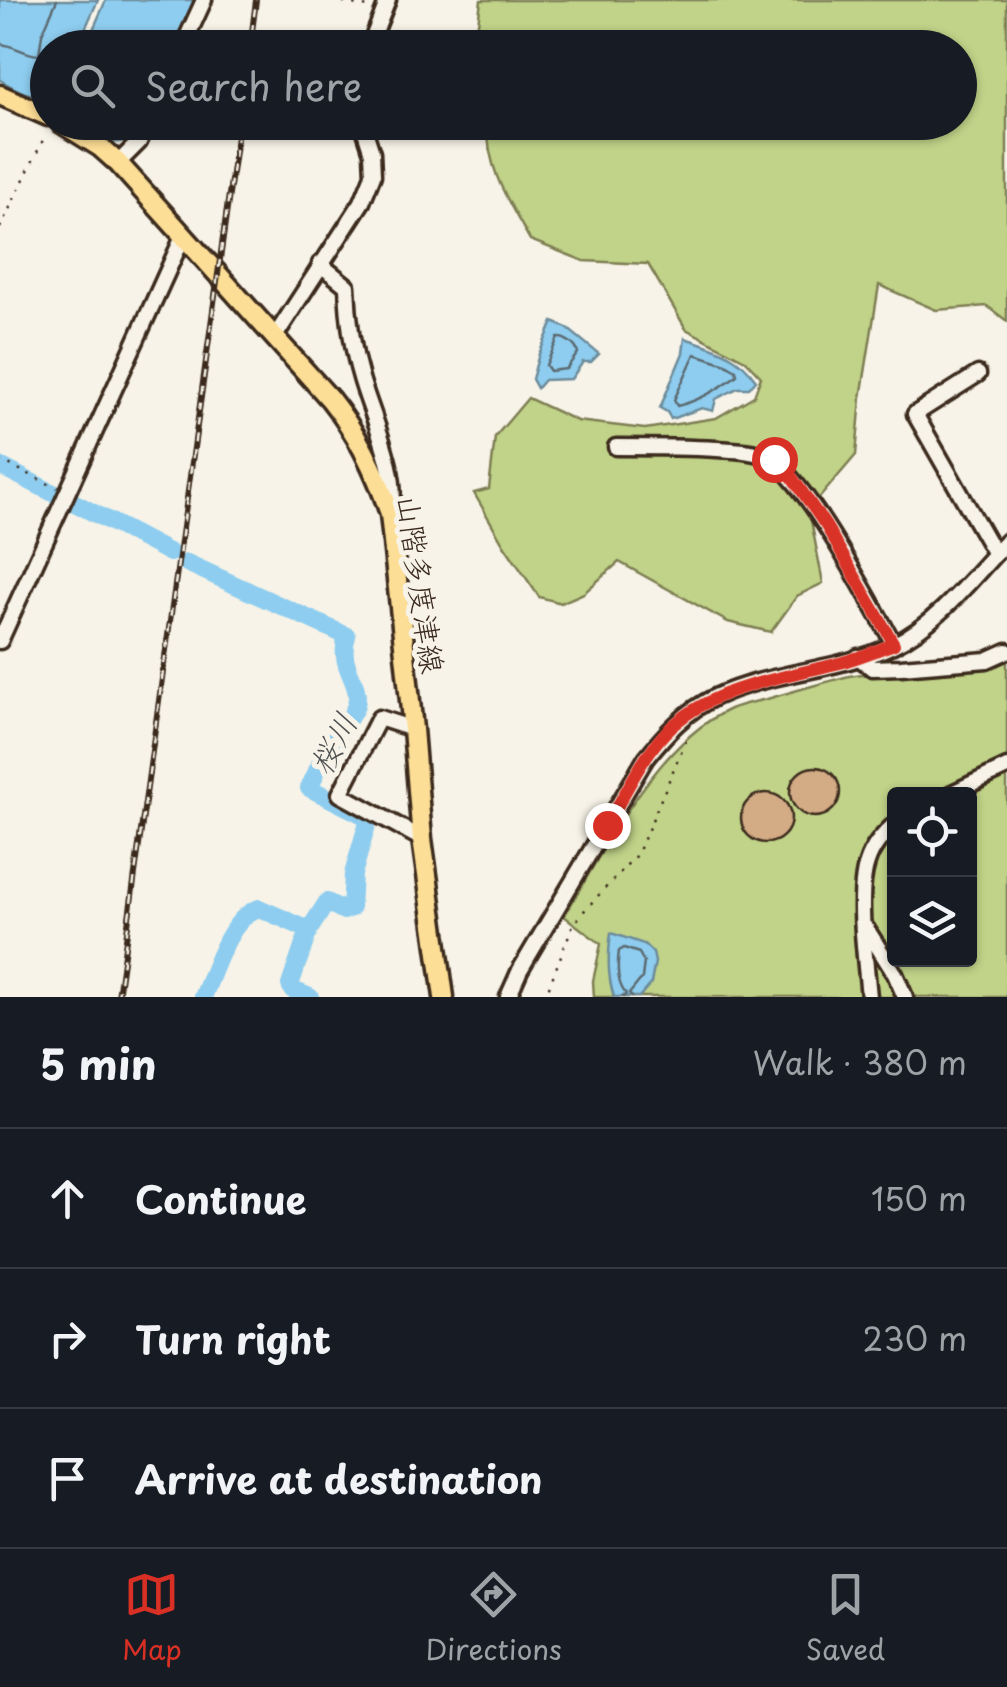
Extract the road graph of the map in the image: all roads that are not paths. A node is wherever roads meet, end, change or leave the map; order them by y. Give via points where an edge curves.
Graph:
1 (204, 0) edge
2 (387, 4) edge
3 (190, 30) edge
4 (376, 30) edge
5 (0, 95) edge
6 (30, 108) edge
7 (88, 140) edge
8 (140, 140) edge
9 (368, 140) edge
10 (118, 164) junction
11 (183, 236) junction
12 (320, 264) junction
13 (274, 338) junction
14 (978, 374) dead end
15 (616, 447) dead end
16 (390, 514) junction
17 (1007, 541) edge
18 (994, 554) junction
19 (0, 640) edge
20 (894, 644) junction
21 (1007, 651) edge
22 (858, 657) junction
23 (413, 730) junction
24 (1007, 767) edge
25 (965, 787) edge
26 (887, 832) edge
27 (422, 840) junction
28 (863, 923) junction
29 (444, 997) edge
30 (508, 997) edge
31 (868, 997) edge
32 (906, 997) edge

1 - 3 street
2 - 4 street
5 - 6 main road
7 - 10 main road, 山階多度津線
8 - 10 street
9 - 12 street via 373,176
10 - 11 main road, 山階多度津線
11 - 13 main road, 山階多度津線
11 - 19 street
12 - 13 street
12 - 16 street via 347,286 360,375 393,481
13 - 16 main road, 山階多度津線 via 349,424
14 - 18 street via 916,414
15 - 20 street via 744,450 774,459 826,526
16 - 23 main road, 山階多度津線
17 - 18 street
18 - 20 street via 936,615
20 - 22 street
21 - 22 street via 987,660 901,667 872,668
22 - 30 street via 713,698 665,733
23 - 27 main road, 山階多度津線
23 - 27 street via 378,718 340,794
24 - 25 street
26 - 28 street via 866,865
27 - 29 main road, 山階多度津線
28 - 31 street
28 - 32 street

